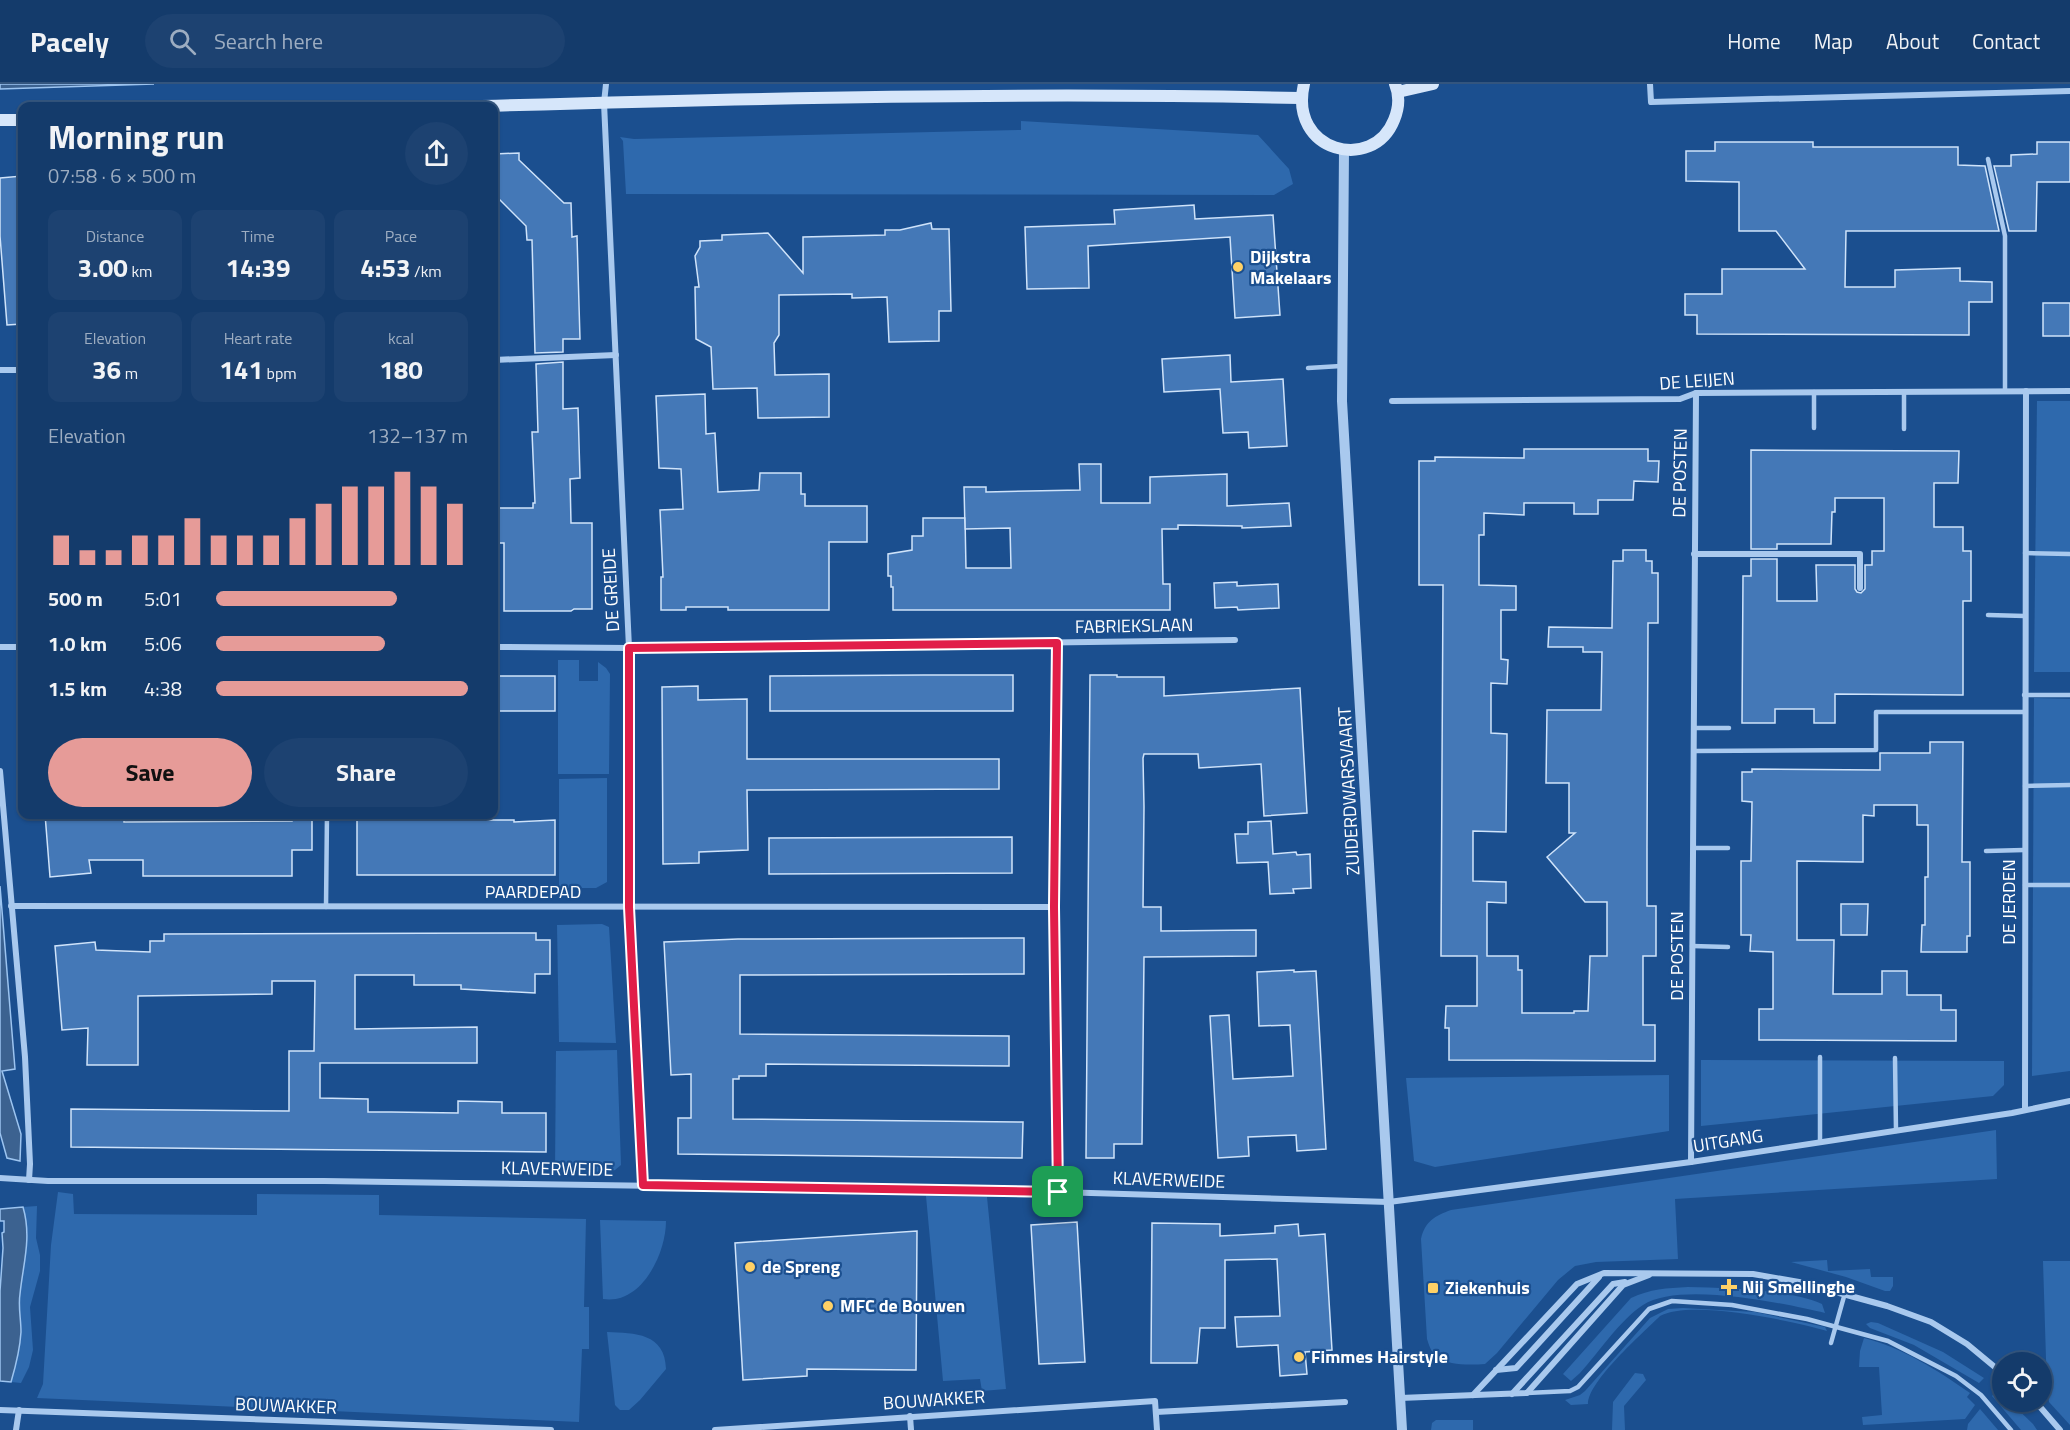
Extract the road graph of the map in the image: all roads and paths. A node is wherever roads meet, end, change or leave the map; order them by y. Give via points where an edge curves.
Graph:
1 (606, 84) edge
2 (1304, 84) edge
3 (1433, 84) edge
4 (1650, 84) edge
5 (1396, 88) edge
6 (2070, 91) edge
7 (1300, 98) junction
8 (604, 103) junction
9 (498, 106) edge
10 (0, 120) edge
11 (18, 120) edge
12 (1344, 150) junction
13 (1988, 159) dead end
14 (616, 355) junction
15 (498, 360) edge
16 (1342, 366) junction
17 (1308, 368) dead end
18 (0, 370) edge
19 (18, 370) edge
20 (2005, 391) junction
21 (2026, 391) junction
22 (2070, 391) edge
23 (1814, 392) junction
24 (1904, 392) junction
25 (1696, 393) junction
26 (1392, 401) dead end
27 (1814, 428) dead end
28 (1904, 429) dead end
29 (2025, 553) junction
30 (1694, 554) junction
31 (2070, 554) edge
32 (1860, 588) dead end
33 (1988, 615) dead end
34 (2025, 616) junction
35 (1235, 640) dead end
36 (1057, 643) junction
37 (0, 647) edge
38 (18, 647) edge
39 (498, 647) edge
40 (629, 648) junction
41 (2024, 695) junction
42 (2070, 695) edge
43 (2024, 712) junction
44 (1694, 728) junction
45 (1729, 728) dead end
46 (1694, 751) junction
47 (0, 771) edge
48 (2070, 785) edge
49 (2024, 786) junction
50 (327, 819) edge
51 (1693, 848) junction
52 (1728, 848) dead end
53 (2024, 850) junction
54 (1986, 851) dead end
55 (2024, 885) junction
56 (2070, 885) edge
57 (11, 906) junction
58 (326, 907) junction
59 (629, 907) junction
60 (1054, 907) junction
61 (1692, 946) junction
62 (1728, 946) dead end
63 (1820, 1057) dead end
64 (1895, 1058) dead end
65 (2070, 1101) edge
66 (2025, 1109) junction
67 (1896, 1131) junction
68 (1820, 1142) junction
69 (1691, 1162) junction
70 (0, 1178) edge
71 (29, 1180) junction
72 (643, 1185) junction
73 (1058, 1192) junction
74 (1389, 1202) junction
75 (1654, 1273) junction
76 (1601, 1274) junction
77 (1642, 1278) junction
78 (1845, 1293) junction
79 (1836, 1327) junction
80 (1831, 1343) dead end
81 (1992, 1365) edge
82 (1496, 1370) junction
83 (1512, 1394) junction
84 (1527, 1394) junction
85 (1473, 1395) junction
86 (1400, 1398) junction
87 (1345, 1402) dead end
88 (0, 1410) edge
89 (20, 1410) junction
90 (1156, 1412) junction
91 (2044, 1412) edge
92 (910, 1416) junction
93 (2053, 1422) junction
94 (441, 1429) edge
95 (16, 1430) edge
96 (551, 1430) edge
97 (715, 1430) edge
98 (911, 1430) edge
99 (1157, 1430) edge
100 (1402, 1430) edge
101 (2011, 1430) edge
102 (2052, 1430) edge
103 (2060, 1430) edge

1 - 8 street, DE GREIDE
2 - 7 main road
3 - 5 main road
4 - 6 street via 1651,102
5 - 12 main road via 1398,110 1391,127 1379,140 1362,148
7 - 8 main road via 910,95
7 - 12 main road via 1312,133 1326,144
8 - 9 main road
8 - 14 street, DE GREIDE
10 - 11 main road
12 - 16 street, ZUIDERDWARSVAART
13 - 20 lane via 2004,236
14 - 15 street
14 - 40 street, DE GREIDE
16 - 17 lane
16 - 74 street, ZUIDERDWARSVAART
18 - 19 street
20 - 21 street, DE LEIJEN
20 - 24 street, DE LEIJEN
21 - 22 street, DE LEIJEN
21 - 29 street, DE JERDEN
23 - 24 street, DE LEIJEN
23 - 25 street, DE LEIJEN
23 - 27 lane
24 - 28 lane
25 - 26 street, DE LEIJEN via 1680,399
25 - 30 street, DE POSTEN
29 - 31 lane
29 - 34 street, DE JERDEN
30 - 32 street via 1860,554
30 - 44 street, DE POSTEN
33 - 34 lane
34 - 41 street, DE JERDEN
35 - 36 street, FABRIEKSLAAN
36 - 40 street, FABRIEKSLAAN
36 - 60 street
37 - 38 street
39 - 40 street, FABRIEKSLAAN
40 - 59 street, DE GREIDE
41 - 42 lane
41 - 43 street, DE JERDEN
43 - 46 lane via 1876,712 1876,750
43 - 49 street, DE JERDEN
44 - 45 lane
44 - 46 street, DE POSTEN
46 - 51 street, DE POSTEN
47 - 57 street
48 - 49 lane
49 - 53 street, DE JERDEN
50 - 58 lane
51 - 52 lane
51 - 61 street, DE POSTEN
53 - 54 lane
53 - 55 street, DE JERDEN
55 - 56 lane
55 - 66 street, DE JERDEN
57 - 58 street, PAARDEPAD
57 - 71 street via 25,1057
58 - 59 street, PAARDEPAD
59 - 60 street, PAARDEPAD
59 - 72 street, DE GREIDE
60 - 73 street
61 - 62 lane
61 - 69 street, DE POSTEN
63 - 68 lane
64 - 67 lane
65 - 66 street, UITGANG
66 - 67 street, UITGANG
67 - 68 street, UITGANG
68 - 69 street, UITGANG
69 - 74 street, UITGANG
70 - 71 street, KLAVERWEIDE
71 - 72 street, KLAVERWEIDE
72 - 73 street, KLAVERWEIDE
73 - 74 street, KLAVERWEIDE
74 - 86 street, ZUIDERDWARSVAART
75 - 76 street
75 - 77 street
75 - 78 street via 1753,1274
76 - 82 street via 1577,1284
76 - 82 street via 1516,1368
77 - 83 street via 1613,1284
77 - 84 street via 1623,1285
78 - 79 lane
78 - 81 street via 1930,1322
79 - 80 lane
79 - 84 lane via 1732,1305 1672,1301 1649,1309 1578,1387
79 - 101 lane via 1888,1341 1956,1376 1981,1395
82 - 85 street
83 - 84 street
83 - 85 street
85 - 86 street
86 - 100 street, ZUIDERDWARSVAART
87 - 90 street
88 - 89 street, BOUWAKKER
89 - 94 street, BOUWAKKER
89 - 95 street
90 - 92 street, BOUWAKKER via 1155,1401
90 - 99 street
91 - 93 street
92 - 97 street, BOUWAKKER
92 - 98 street
93 - 102 street
93 - 103 street
94 - 96 street, BOUWAKKER

